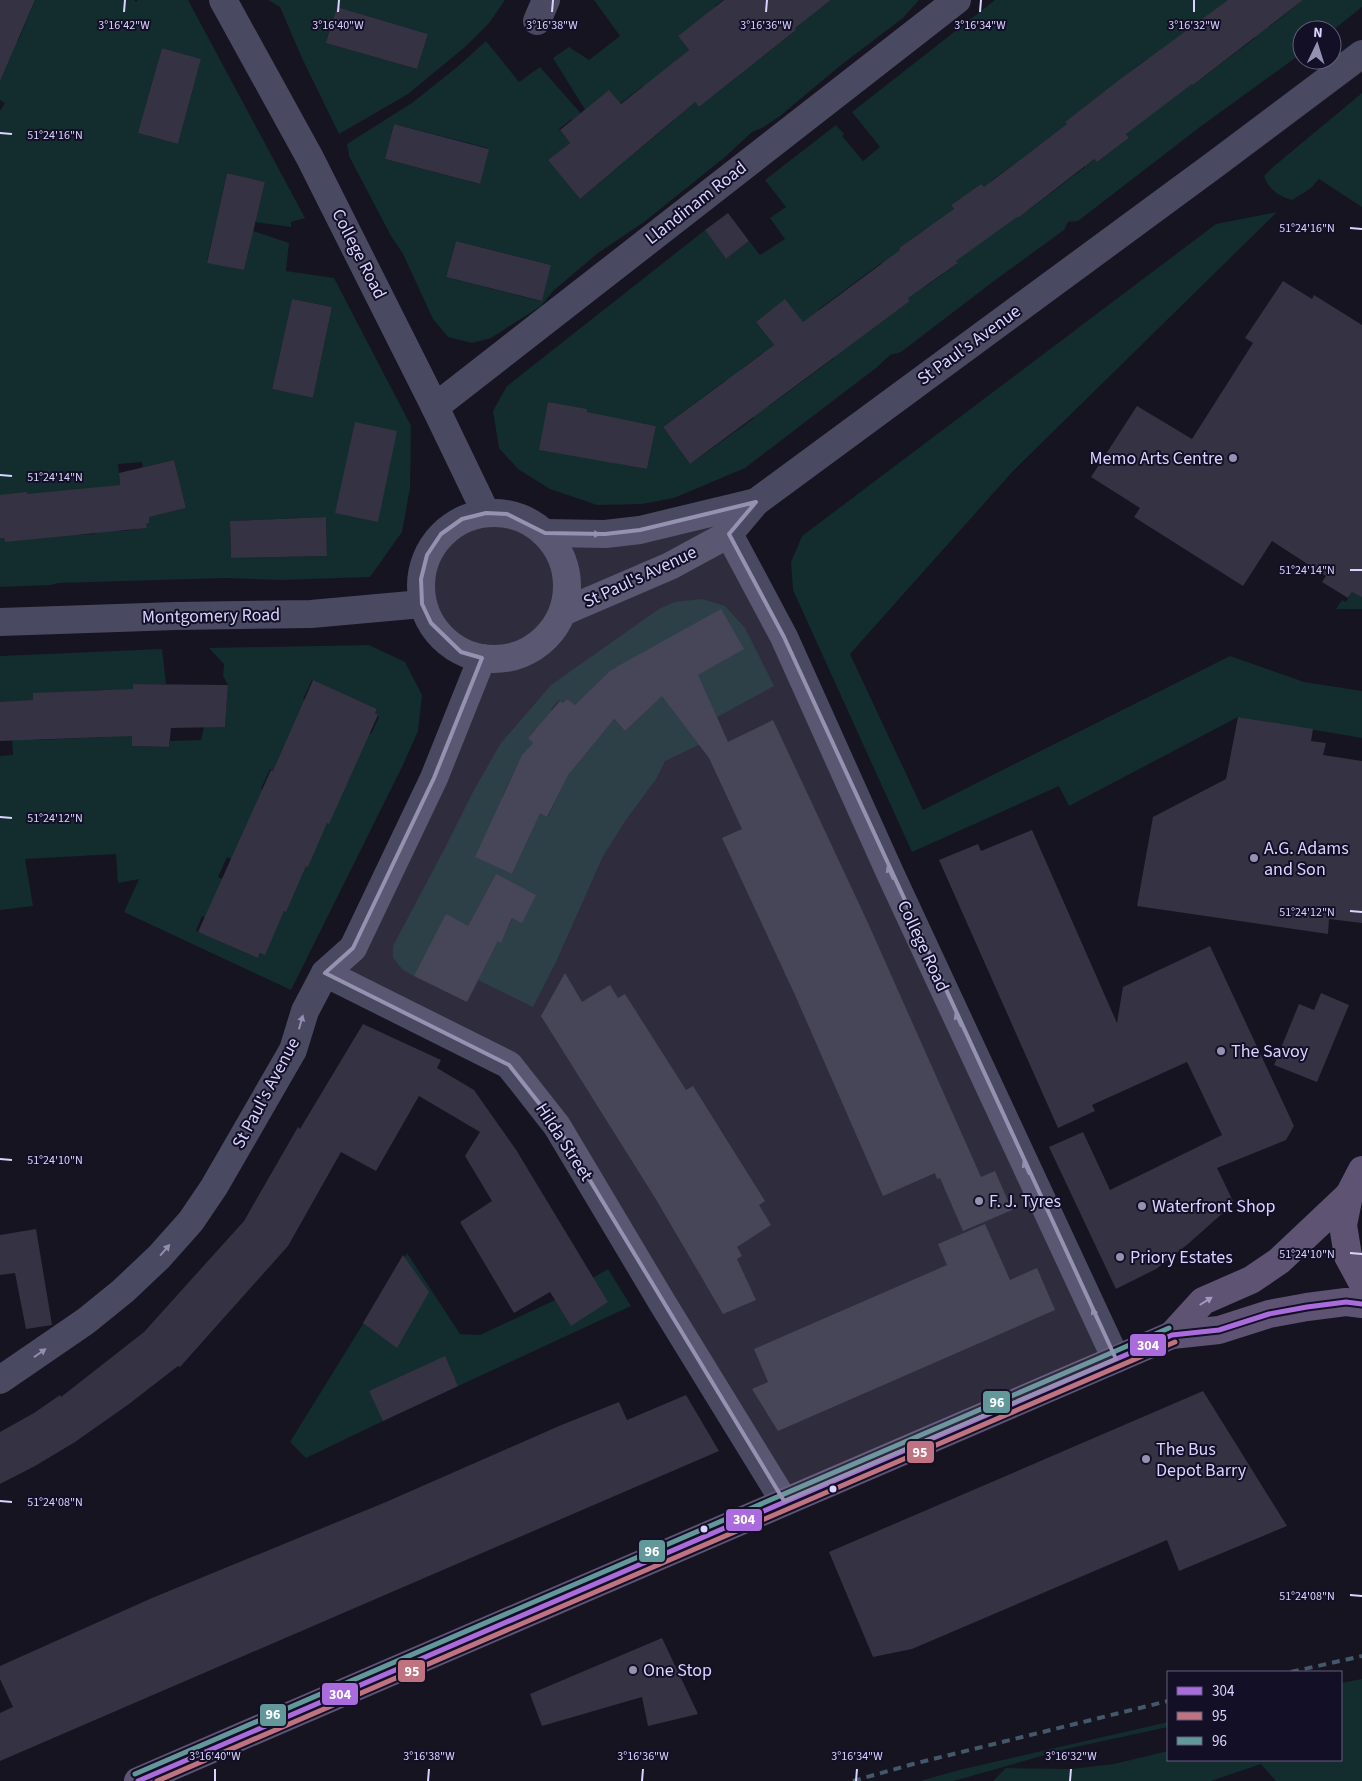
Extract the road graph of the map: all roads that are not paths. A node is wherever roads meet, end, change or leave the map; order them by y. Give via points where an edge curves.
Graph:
1 (224, 0) edge
2 (957, 0) edge
3 (1362, 54) edge
4 (435, 406) junction
5 (756, 502) junction
6 (486, 513) junction
7 (545, 533) junction
8 (729, 534) junction
9 (422, 604) junction
10 (563, 612) junction
11 (0, 622) edge
12 (482, 658) junction
13 (325, 973) junction
14 (1362, 1170) edge
15 (1349, 1195) junction
16 (1362, 1282) edge
17 (1362, 1304) edge
18 (1172, 1335) junction
19 (1116, 1359) junction
20 (0, 1380) edge
21 (784, 1501) junction
22 (138, 1781) edge

1 - 4 street, College Road via 310,158
2 - 4 street, Llandinam Road
3 - 5 street, St Paul's Avenue
4 - 6 street, College Road
7 -> 5 street via 605,534 640,530
5 - 8 street, St Paul's Avenue
6 - 7 street via 514,516
6 - 9 street via 462,519 441,534 427,555 420,579
7 - 10 street via 558,550 566,570 568,591
8 - 10 street, St Paul's Avenue via 670,566
19 -> 8 street, College Road via 898,891 784,637
9 - 11 street, Montgomery Road via 311,614
9 - 12 street via 430,624 444,640 461,652
10 - 12 street via 550,634 531,650 507,658
12 - 13 street, St Paul's Avenue via 434,778 353,948
20 -> 13 street, St Paul's Avenue via 86,1321 159,1257 190,1221 219,1180 293,1050 304,1011
13 - 21 street, Hilda Street via 509,1065 557,1126
14 - 15 main road
15 - 16 main road via 1343,1225 1348,1256
18 -> 15 main road via 1203,1302 1251,1280 1279,1261
17 - 18 main road via 1346,1302 1269,1314 1219,1330
18 - 19 main road
19 - 21 main road
21 - 22 main road

